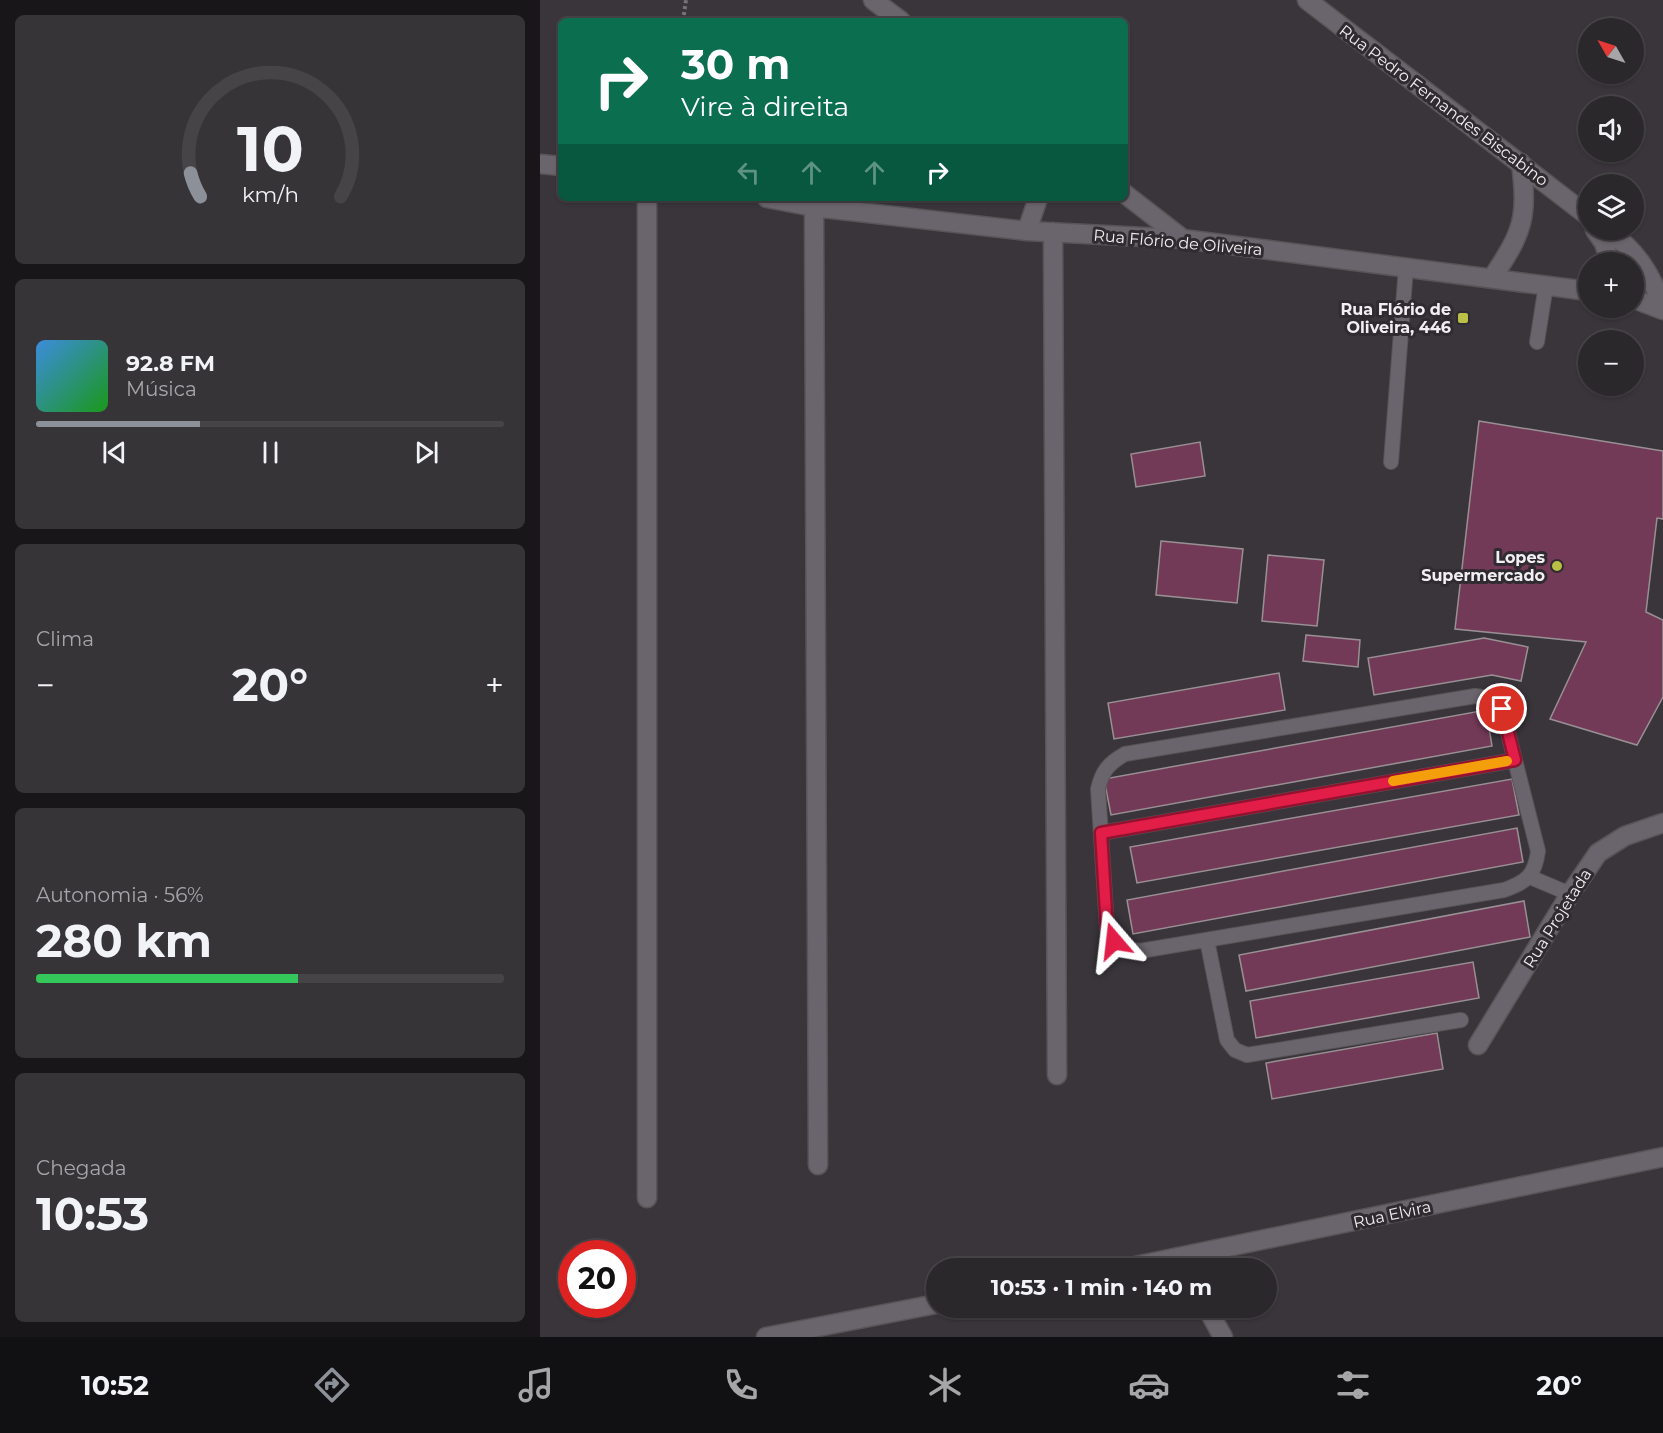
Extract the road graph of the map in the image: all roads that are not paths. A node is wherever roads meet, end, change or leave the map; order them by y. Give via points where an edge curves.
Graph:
1 (873, 0) edge
2 (1307, 0) edge
3 (897, 18) edge
4 (1521, 163) junction
5 (540, 164) edge
6 (558, 166) edge
7 (1128, 196) edge
8 (647, 201) edge
9 (783, 201) edge
10 (1037, 201) edge
11 (814, 207) junction
12 (1578, 209) edge
13 (1027, 231) junction
14 (1053, 232) junction
15 (1183, 239) junction
16 (1621, 240) edge
17 (1406, 267) junction
18 (1492, 278) junction
19 (1546, 285) junction
20 (1578, 290) edge
21 (1644, 302) edge
22 (1663, 309) edge
23 (1537, 342) dead end
24 (1392, 462) dead end
25 (1515, 760) junction
26 (1663, 822) edge
27 (1101, 833) junction
28 (1530, 877) junction
29 (1570, 894) junction
30 (1207, 940) junction
31 (1461, 1020) dead end
32 (1478, 1045) dead end
33 (1057, 1075) dead end
34 (1663, 1157) edge
35 (818, 1166) dead end
36 (647, 1198) dead end
37 (1205, 1258) edge
38 (926, 1306) edge
39 (1212, 1318) edge
40 (766, 1337) edge
41 (1222, 1337) edge

1 - 3 street
2 - 4 street, Rua Pedro Fernandes Biscabino
4 - 12 street, Rua Pedro Fernandes Biscabino
4 - 18 street via 1523,221 1511,250
5 - 6 street
7 - 15 street
8 - 36 street
9 - 11 street, Rua Flório de Oliveira
10 - 13 street
11 - 13 street, Rua Flório de Oliveira
11 - 35 street
13 - 14 street, Rua Flório de Oliveira
14 - 15 street, Rua Flório de Oliveira
14 - 33 street
15 - 17 street, Rua Flório de Oliveira
16 - 22 street via 1642,261
17 - 18 street, Rua Flório de Oliveira
17 - 24 lane
18 - 19 street, Rua Flório de Oliveira
19 - 20 street, Rua Flório de Oliveira
19 - 23 lane
21 - 22 street
25 - 27 lane
25 - 27 lane via 1502,709 1494,701 1474,696 1125,754 1111,762 1101,775
25 - 28 lane via 1538,851
26 - 29 street, Rua Projetada via 1625,836 1598,853
27 - 30 lane via 1107,928 1114,941 1126,949 1140,951
28 - 29 lane
28 - 30 lane via 1504,890
29 - 32 street, Rua Projetada
30 - 31 lane via 1227,1040 1247,1056
34 - 37 street, Rua Elvira
38 - 40 street
39 - 41 street

